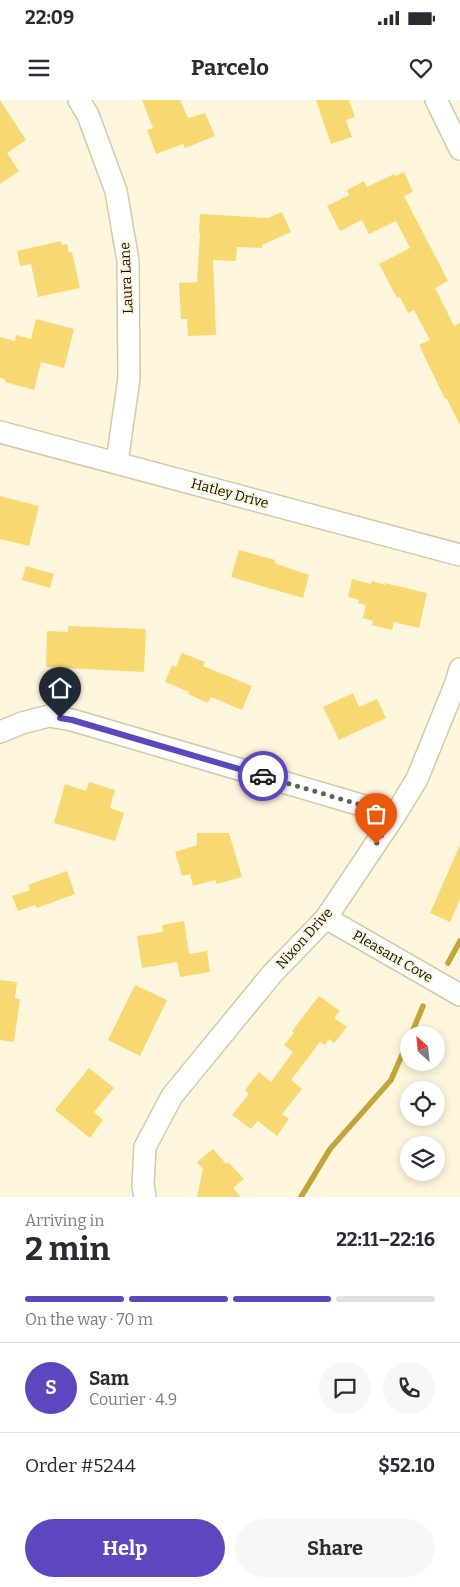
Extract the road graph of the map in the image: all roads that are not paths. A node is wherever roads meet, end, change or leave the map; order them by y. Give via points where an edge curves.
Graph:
1 (79, 100) edge
2 (436, 100) edge
3 (460, 149) edge
4 (0, 432) edge
5 (117, 462) junction
6 (460, 554) edge
7 (460, 669) edge
8 (0, 732) edge
9 (395, 815) junction
10 (326, 918) junction
11 (460, 995) edge
12 (145, 1197) edge

1 - 5 street, Laura Lane via 88,115 116,191 128,261 129,378
2 - 3 street
4 - 5 street, Hatley Drive
5 - 6 street, Hatley Drive
7 - 9 street, Nixon Drive via 417,778
8 - 9 street via 49,716 72,720
9 - 10 street, Nixon Drive
10 - 11 street, Pleasant Cove
10 - 12 street, Nixon Drive via 272,974 172,1096 145,1147

